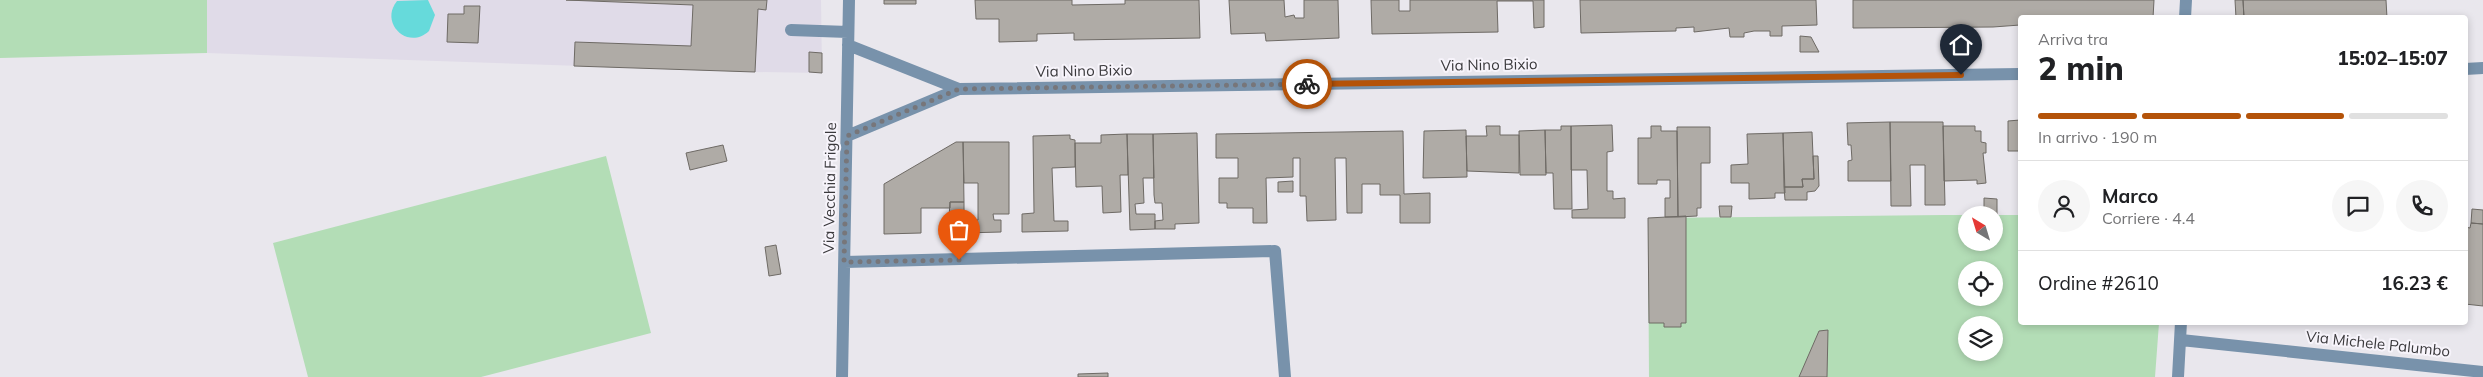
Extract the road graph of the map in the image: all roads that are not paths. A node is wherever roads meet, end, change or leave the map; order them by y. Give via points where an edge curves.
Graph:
1 (849, 0) edge
2 (2186, 0) edge
3 (2185, 15) edge
4 (790, 30) dead end
5 (848, 38) junction
6 (2483, 68) edge
7 (2468, 69) edge
8 (2018, 74) edge
9 (959, 89) junction
10 (847, 136) junction
11 (844, 262) junction
12 (2181, 325) edge
13 (2181, 340) junction
14 (2483, 372) edge
15 (842, 377) edge
16 (1285, 377) edge
17 (2178, 377) edge
18 (2482, 377) edge

1 - 5 street, Via Vecchia Frigole
2 - 3 street
4 - 5 street
5 - 9 street, Via Nino Bixio
5 - 10 street, Via Vecchia Frigole
6 - 7 street
8 - 9 street, Via Nino Bixio
9 - 10 street, Via Nino Bixio
10 - 11 street, Via Vecchia Frigole
11 - 15 street, Via Vecchia Frigole
11 - 16 street via 1275,251
12 - 13 street
13 - 14 street, Via Michele Palumbo
13 - 17 street
14 - 18 street

